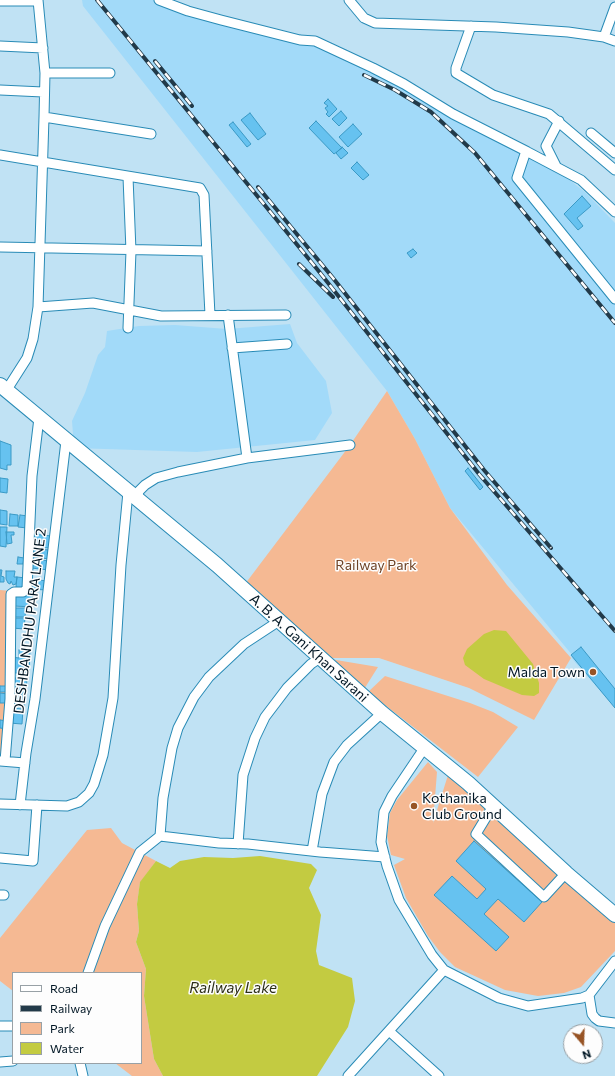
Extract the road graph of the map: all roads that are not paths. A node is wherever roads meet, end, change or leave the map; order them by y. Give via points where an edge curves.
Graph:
1 (159, 0) edge
2 (349, 0) edge
3 (0, 1) edge
4 (38, 1) edge
5 (615, 7) edge
6 (471, 26) junction
7 (604, 37) junction
8 (615, 41) edge
9 (0, 46) edge
10 (43, 48) junction
11 (45, 73) junction
12 (110, 73) dead end
13 (0, 90) edge
14 (43, 92) junction
15 (44, 117) junction
16 (559, 121) junction
17 (591, 133) dead end
18 (151, 134) dead end
19 (526, 150) junction
20 (615, 153) edge
21 (0, 156) edge
22 (43, 162) junction
23 (557, 167) junction
24 (615, 170) edge
25 (128, 177) junction
26 (615, 212) edge
27 (39, 246) junction
28 (0, 247) edge
29 (131, 251) junction
30 (207, 252) junction
31 (615, 299) edge
32 (38, 307) junction
33 (130, 309) junction
34 (210, 315) junction
35 (228, 315) junction
36 (286, 315) dead end
37 (128, 328) dead end
38 (287, 344) dead end
39 (232, 348) junction
40 (2, 387) edge
41 (39, 418) junction
42 (66, 441) junction
43 (350, 445) dead end
44 (247, 458) junction
45 (133, 496) junction
46 (279, 621) junction
47 (320, 658) junction
48 (382, 713) junction
49 (425, 748) junction
50 (2, 761) edge
51 (25, 763) junction
52 (0, 804) edge
53 (20, 805) junction
54 (37, 805) junction
55 (493, 806) junction
56 (160, 836) junction
57 (238, 844) junction
58 (312, 851) junction
59 (385, 857) junction
60 (0, 858) edge
61 (566, 873) junction
62 (615, 915) edge
63 (615, 961) edge
64 (444, 970) junction
65 (88, 972) edge
66 (589, 995) junction
67 (615, 1023) edge
68 (0, 1026) edge
69 (12, 1026) edge
70 (389, 1031) junction
71 (12, 1061) edge
72 (0, 1062) edge
73 (80, 1064) edge
74 (83, 1076) edge
75 (348, 1076) edge
76 (439, 1076) edge

1 - 19 street via 188,12 300,40 315,41 404,84 452,114
2 - 6 street via 364,18 375,23
3 - 4 street
4 - 10 street
5 - 7 street
6 - 7 street via 568,32
6 - 16 street via 455,69 456,73 489,93 541,110
7 - 8 street
9 - 10 street
10 - 11 street
11 - 12 street
11 - 14 street
13 - 14 street
14 - 15 street
15 - 18 street
15 - 22 street
16 - 23 street via 546,146
16 - 24 street
17 - 20 street
19 - 23 street
19 - 31 street via 517,178
21 - 22 street
22 - 25 street
22 - 27 street
23 - 26 street via 581,180
25 - 29 street
25 - 30 street via 200,188 204,195
27 - 28 street
27 - 29 street
27 - 32 street
29 - 30 street
29 - 33 street
30 - 34 street
32 - 33 street via 93,302
32 - 40 street via 28,358
33 - 34 street via 162,316
33 - 37 street
34 - 35 street
35 - 36 street
35 - 39 street
38 - 39 street
39 - 44 street
40 - 41 main road, A. B. A. Gani Khan Sarani
41 - 42 main road, A. B. A. Gani Khan Sarani
41 - 50 street via 32,476 27,589 11,594 10,699
42 - 45 main road, A. B. A. Gani Khan Sarani
42 - 51 street, DESHBANDHU PARA LANE 2
43 - 44 street
44 - 45 street via 156,478
45 - 46 main road, A. B. A. Gani Khan Sarani via 217,565
45 - 54 street via 121,565 112,698 103,755 94,784 79,802 67,806
46 - 47 main road, A. B. A. Gani Khan Sarani
46 - 56 street via 244,644 209,677 194,697 178,728 172,748 163,798
47 - 48 main road, A. B. A. Gani Khan Sarani
47 - 57 street via 287,688 265,717 255,738 242,775
48 - 49 main road, A. B. A. Gani Khan Sarani
48 - 58 street via 347,745 334,762 322,794
49 - 55 main road, A. B. A. Gani Khan Sarani
49 - 59 street via 384,812 382,842
50 - 51 street
51 - 53 street, DESHBANDHU PARA LANE 2
52 - 53 street
53 - 54 street
54 - 60 street via 33,861
55 - 61 main road, A. B. A. Gani Khan Sarani
55 - 61 street via 476,834 544,897
56 - 57 street
56 - 65 street via 140,852 105,926
57 - 58 street
58 - 59 street
59 - 64 street via 399,900 432,956
61 - 62 main road, A. B. A. Gani Khan Sarani
63 - 66 street
64 - 66 street via 499,998 528,1006
64 - 70 street
66 - 67 street via 595,1018
68 - 69 street
70 - 75 street
70 - 76 street
71 - 72 street
73 - 74 street

